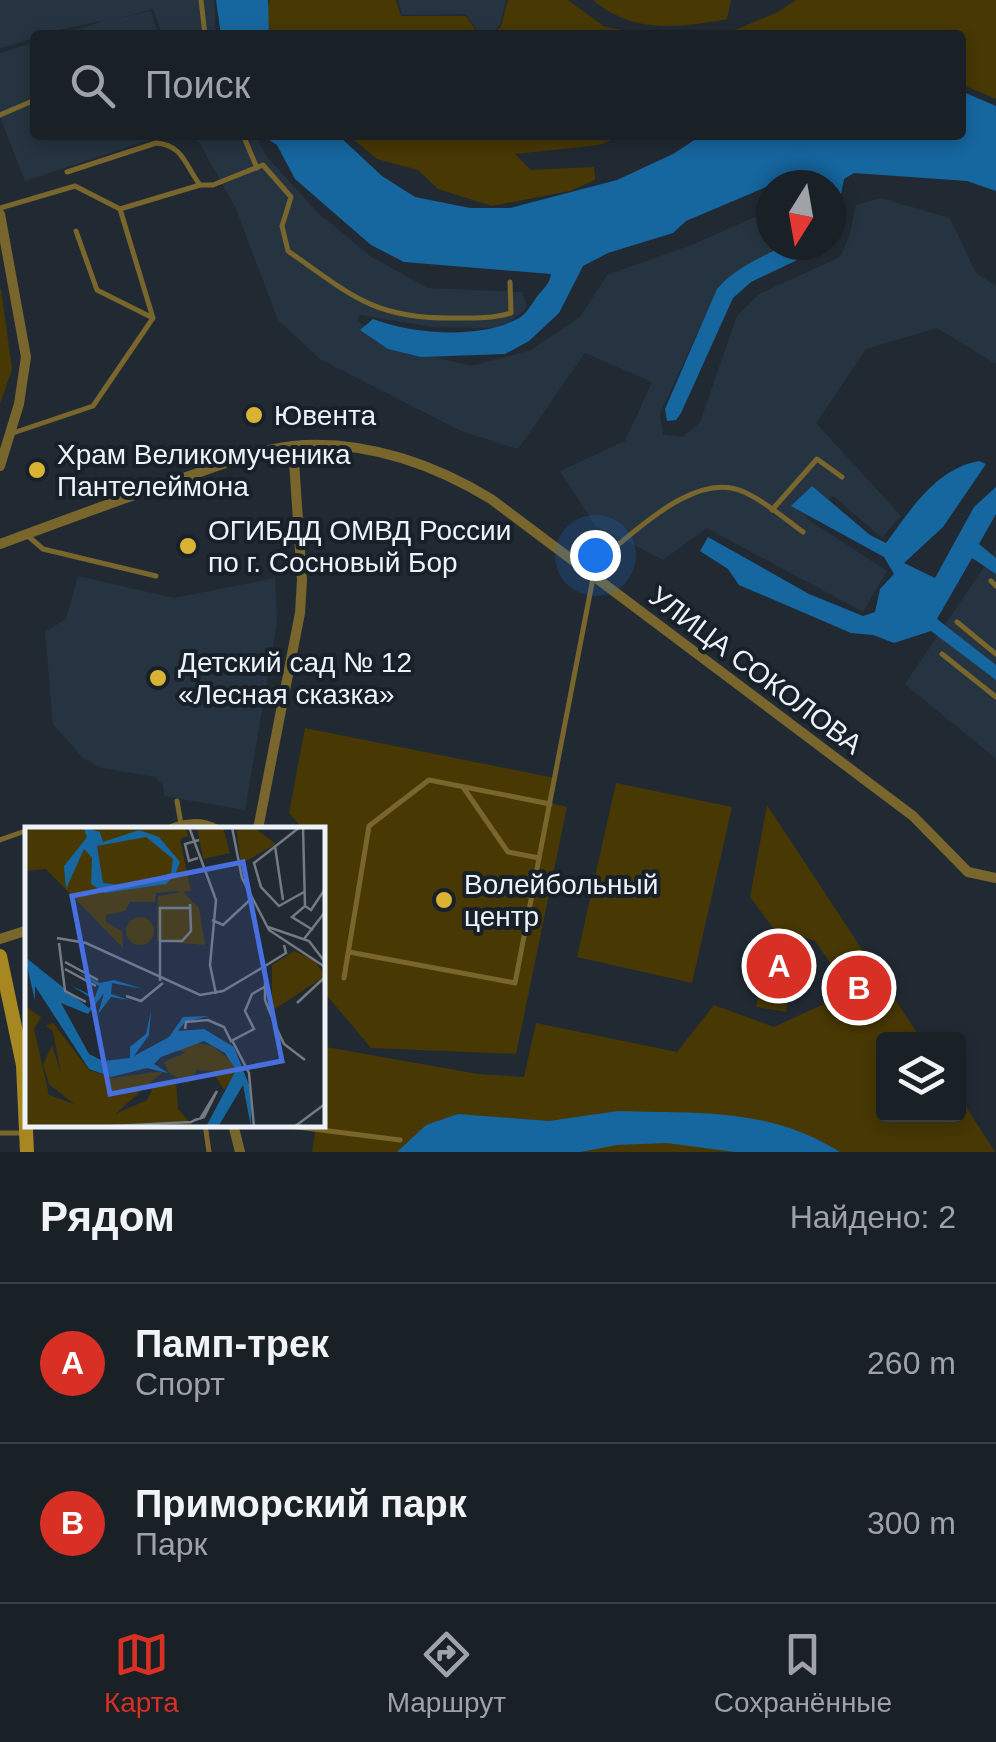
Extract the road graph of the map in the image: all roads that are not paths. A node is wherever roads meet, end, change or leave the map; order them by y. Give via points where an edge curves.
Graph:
1 (201, 0) edge
2 (204, 30) edge
3 (30, 102) edge
4 (0, 115) edge
5 (245, 140) edge
6 (257, 168) junction
7 (68, 172) dead end
8 (200, 185) junction
9 (120, 209) junction
10 (0, 211) edge
11 (76, 232) dead end
12 (510, 282) dead end
13 (153, 318) junction
14 (10, 434) junction
15 (293, 446) junction
16 (0, 466) edge
17 (842, 477) dead end
18 (772, 510) junction
19 (803, 532) dead end
20 (26, 534) junction
21 (0, 544) edge
22 (580, 566) junction
23 (156, 576) dead end
24 (593, 576) junction
25 (957, 622) dead end
26 (942, 654) dead end
27 (996, 654) edge
28 (996, 698) edge
29 (464, 787) junction
30 (177, 801) dead end
31 (550, 804) junction
32 (176, 827) edge
33 (210, 827) edge
34 (259, 827) edge
35 (25, 831) edge
36 (0, 840) edge
37 (539, 858) junction
38 (996, 878) edge
39 (25, 931) edge
40 (0, 939) edge
41 (349, 952) junction
42 (0, 956) edge
43 (344, 978) dead end
44 (25, 1065) edge
45 (27, 1127) edge
46 (205, 1127) edge
47 (298, 1127) edge
48 (27, 1132) junction
49 (0, 1134) edge
50 (400, 1140) dead end
51 (26, 1152) edge
52 (209, 1152) edge

1 - 2 lane
3 - 4 lane
5 - 6 lane
6 - 8 lane
6 - 12 lane via 263,165 290,197 282,226 288,250 368,306 411,318 495,318 511,313
7 - 8 lane via 170,144
8 - 9 lane
9 - 10 lane via 76,186
9 - 13 lane
10 - 14 street via 26,357
11 - 13 lane via 97,290
13 - 14 lane via 93,406
14 - 16 street
15 - 20 street, УЛИЦА СОКОЛОВА via 255,453
15 - 22 street, УЛИЦА СОКОЛОВА via 334,445 426,466 491,499
15 - 34 street via 300,612
17 - 18 lane via 818,459
18 - 19 lane
18 - 22 lane via 744,491 695,493 619,544 604,541
20 - 21 street, УЛИЦА СОКОЛОВА
20 - 23 lane via 43,548
22 - 24 street, УЛИЦА СОКОЛОВА
24 - 31 lane
24 - 38 street, УЛИЦА СОКОЛОВА via 913,816 968,872
25 - 27 lane
26 - 28 lane
29 - 31 lane
29 - 37 lane via 508,852
29 - 41 lane via 429,780 370,826
30 - 32 lane
31 - 37 lane
32 - 33 street
35 - 36 lane
37 - 41 lane via 515,983
39 - 40 street
41 - 43 lane
42 - 44 main road
45 - 48 main road
46 - 52 lane
47 - 50 lane
48 - 49 lane
48 - 51 main road

